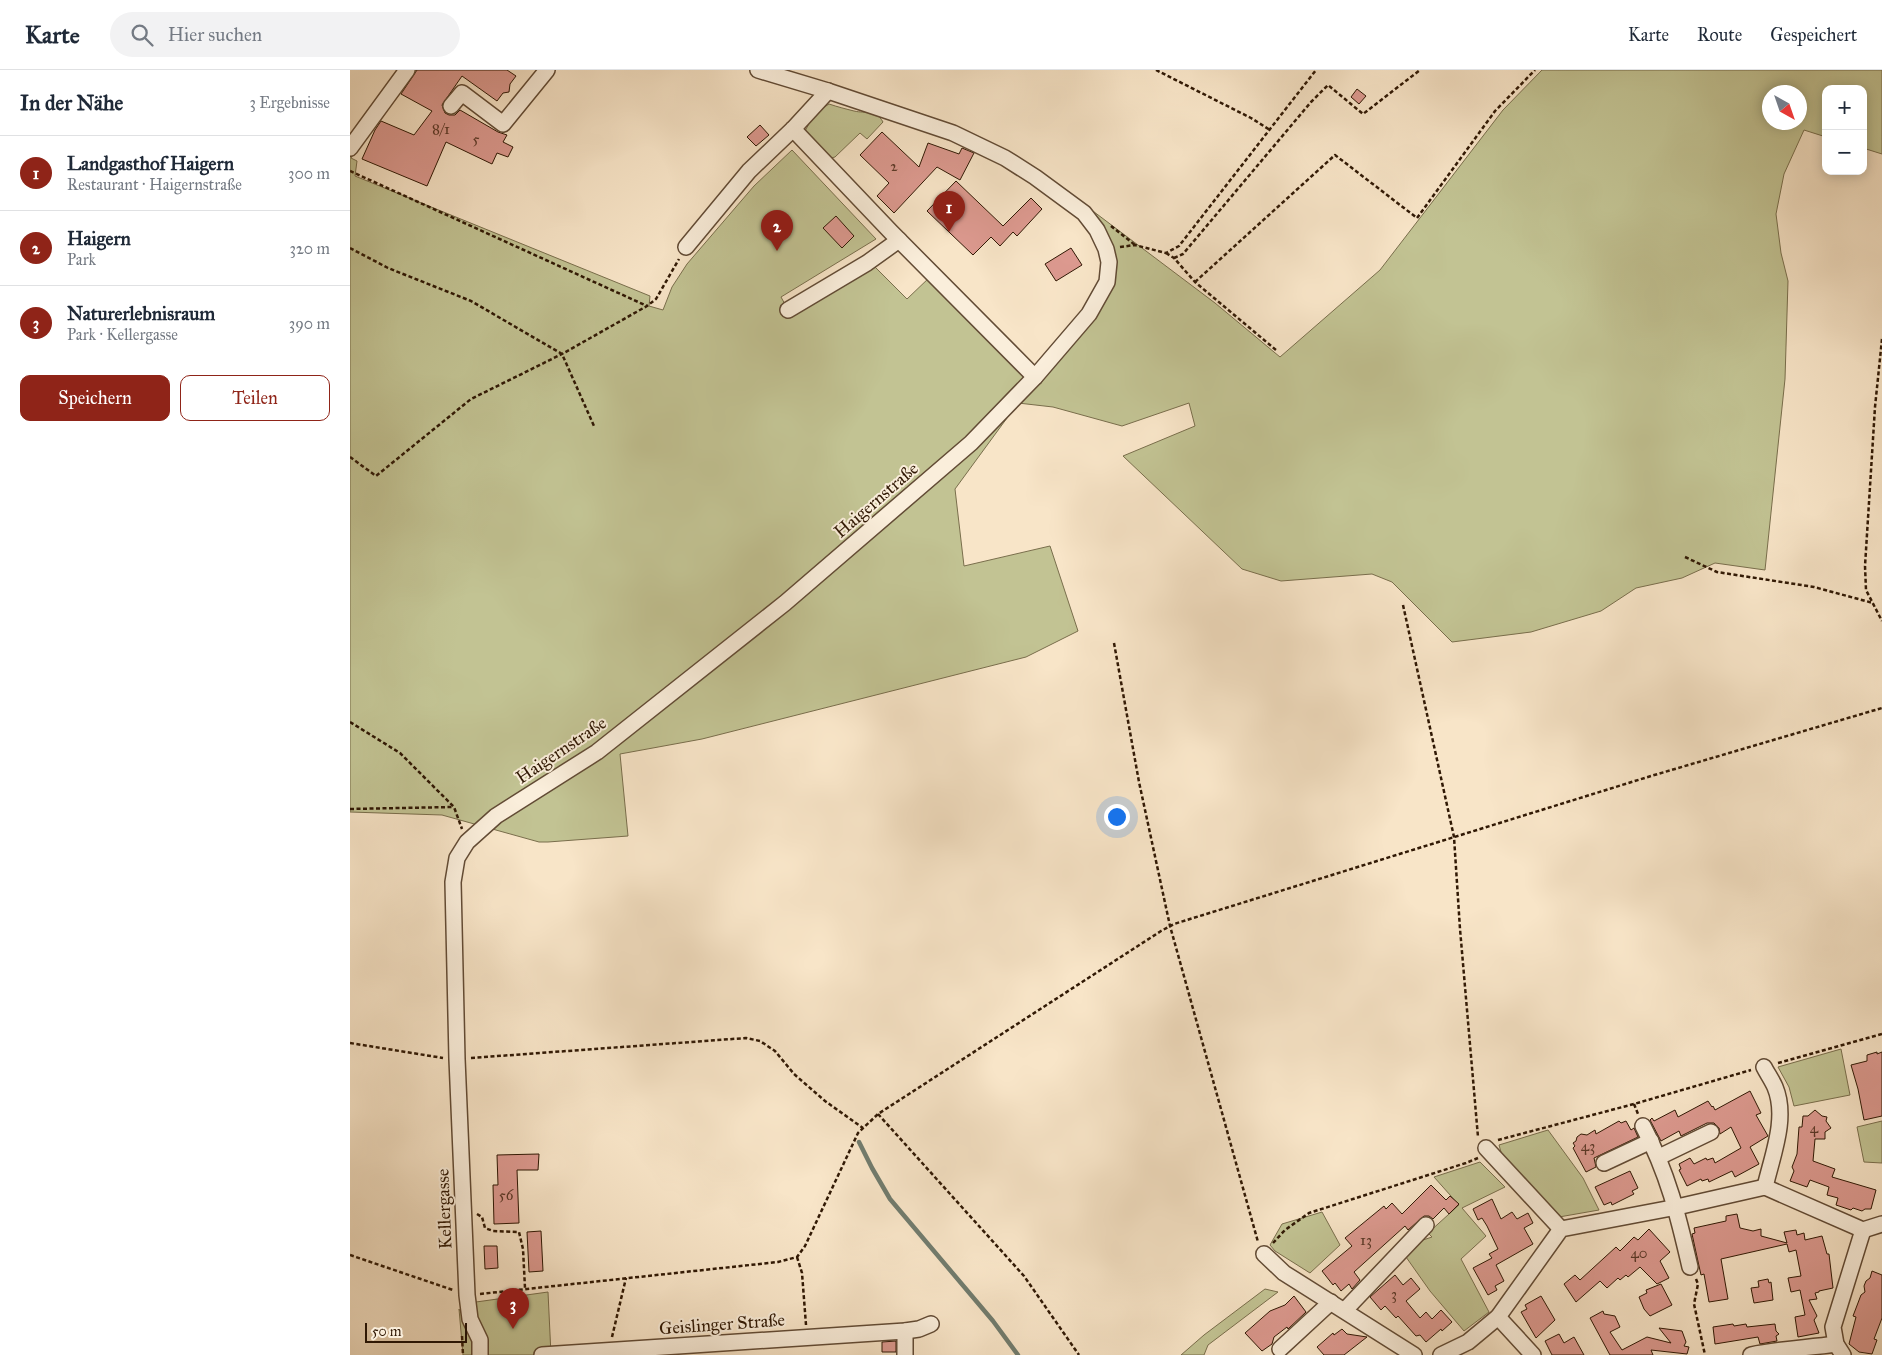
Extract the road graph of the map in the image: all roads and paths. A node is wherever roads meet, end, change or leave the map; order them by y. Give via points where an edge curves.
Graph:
1 (407, 70) edge
2 (547, 70) edge
3 (758, 70) edge
4 (1156, 70) edge
5 (1316, 70) edge
6 (1420, 70) edge
7 (1534, 70) edge
8 (828, 90) junction
9 (451, 106) dead end
10 (793, 129) junction
11 (1270, 130) junction
12 (350, 148) edge
13 (350, 171) edge
14 (899, 240) junction
15 (686, 247) joint
16 (350, 248) edge
17 (1106, 249) junction
18 (1166, 252) junction
19 (1174, 258) junction
20 (1195, 282) junction
21 (647, 306) junction
22 (788, 310) dead end
23 (1882, 339) edge
24 (1276, 350) dead end
25 (562, 354) junction
26 (1035, 376) junction
27 (594, 426) dead end
28 (350, 457) edge
29 (1685, 557) dead end
30 (1873, 603) junction
31 (1403, 606) dead end
32 (1882, 621) edge
33 (1114, 643) dead end
34 (1882, 708) edge
35 (350, 722) edge
36 (454, 807) junction
37 (350, 809) edge
38 (1454, 837) junction
39 (467, 842) junction
40 (1170, 926) junction
41 (1882, 1034) edge
42 (350, 1043) edge
43 (457, 1059) junction
44 (1764, 1067) junction
45 (878, 1114) junction
46 (1643, 1126) dead end
47 (863, 1128) junction
48 (1711, 1132) dead end
49 (1651, 1141) junction
50 (1484, 1146) junction
51 (1659, 1157) junction
52 (1604, 1163) dead end
53 (1765, 1186) junction
54 (1677, 1207) junction
55 (463, 1215) junction
56 (1882, 1224) edge
57 (1426, 1225) dead end
58 (1561, 1229) junction
59 (1863, 1230) junction
60 (1264, 1254) junction
61 (350, 1255) edge
62 (797, 1258) junction
63 (1690, 1266) joint
64 (626, 1278) junction
65 (525, 1288) junction
66 (467, 1295) junction
67 (1331, 1302) junction
68 (1345, 1310) junction
69 (1498, 1317) junction
70 (931, 1324) dead end
71 (905, 1331) junction
72 (808, 1337) junction
73 (1280, 1349) dead end
74 (1840, 1349) edge
75 (609, 1351) junction
76 (646, 1352) edge
77 (480, 1355) edge
78 (542, 1355) edge
79 (905, 1355) edge
80 (1079, 1355) edge
81 (1414, 1355) edge
82 (1441, 1355) edge
83 (1533, 1355) edge
84 (1706, 1355) edge
85 (1751, 1355) edge

1 - 12 street
2 - 9 street via 503,124 462,93
3 - 8 street, Haigernstraße
4 - 11 path
5 - 11 path
6 - 19 path via 1363,114 1328,85 1183,254
7 - 20 path via 1495,111 1417,218 1335,155
8 - 10 street
8 - 17 street, Haigernstraße via 953,133 1005,158 1084,213 1098,230
10 - 14 street
10 - 15 street via 749,171
11 - 18 path via 1179,246
13 - 21 path
14 - 22 street
14 - 26 street
15 - 21 path via 656,299
16 - 25 path via 388,268 471,301
17 - 18 path via 1135,245
17 - 26 street, Haigernstraße via 1109,262 1107,282 1100,298 1090,314
18 - 19 path
19 - 20 path
20 - 24 path
21 - 25 path
23 - 30 path via 1865,566 1866,590
25 - 27 path
25 - 28 path via 471,399 376,476
26 - 39 street, Haigernstraße via 971,444 785,603 597,752 496,816
29 - 30 path via 1717,572 1814,587
30 - 32 path
31 - 38 path
33 - 40 path
34 - 38 path
35 - 36 path via 400,753
36 - 37 path
36 - 39 path
38 - 40 path
38 - 50 path via 1478,1140
39 - 43 street, Haigernstraße via 456,858 453,882
40 - 45 path
40 - 60 path via 1239,1176
41 - 44 path
42 - 43 path
43 - 47 path via 746,1038 760,1041 775,1051 794,1074
43 - 55 street, Kellergasse
44 - 50 path
44 - 53 street via 1780,1106 1780,1124
45 - 47 path
45 - 80 path via 1024,1276
46 - 49 street
47 - 62 path
48 - 51 street
49 - 51 street
49 - 52 street
50 - 58 street
50 - 60 path via 1483,1155 1466,1163 1309,1213 1286,1230
51 - 54 street
53 - 54 street
53 - 59 street
54 - 58 street
54 - 63 street
55 - 65 path via 477,1214 482,1217 485,1228 493,1231 519,1232
55 - 66 street, Kellergasse
56 - 59 street
57 - 68 street
58 - 69 street
59 - 74 street via 1833,1327
60 - 67 street via 1284,1273
61 - 66 path
62 - 64 path
62 - 72 path via 802,1273
63 - 84 path via 1698,1284 1694,1304
64 - 65 path
64 - 75 path
65 - 66 path
66 - 77 street, Kellergasse via 470,1319 480,1340
67 - 68 street
67 - 73 street
68 - 81 street
69 - 82 street via 1468,1342
69 - 83 street
70 - 71 street, Geislinger Straße
71 - 72 street, Geislinger Straße
71 - 79 street
72 - 76 street, Geislinger Straße
74 - 85 street via 1776,1350
75 - 76 street, Geislinger Straße
75 - 78 street, Geislinger Straße

